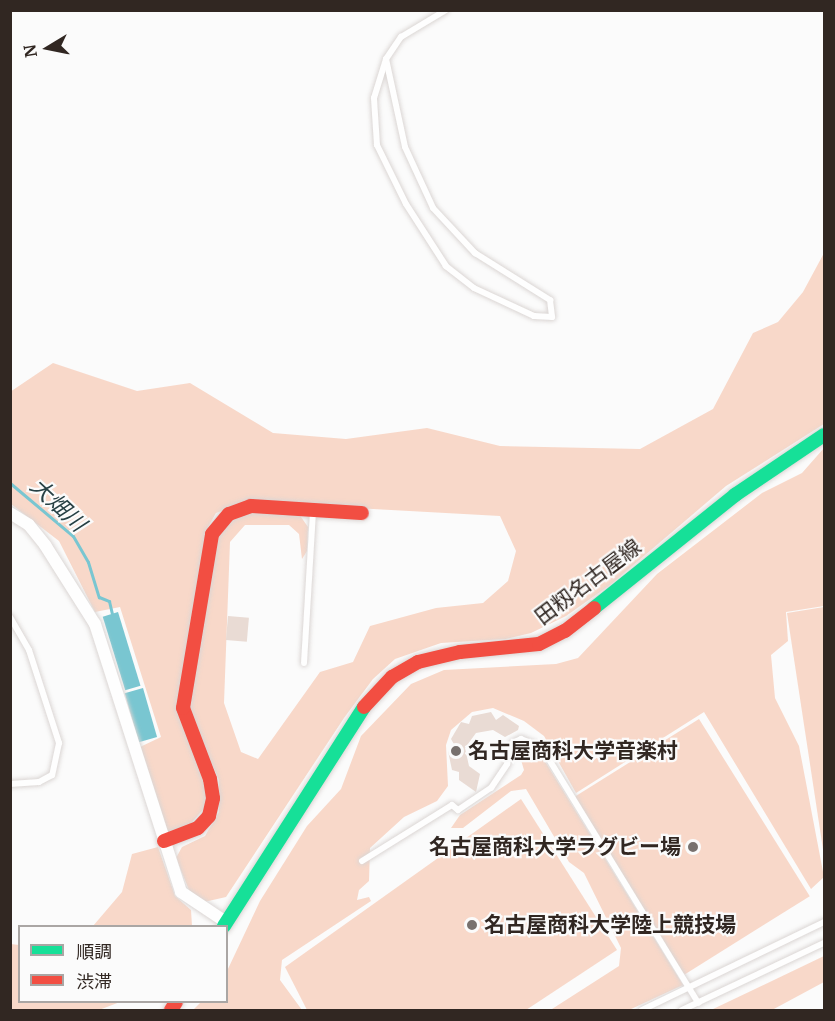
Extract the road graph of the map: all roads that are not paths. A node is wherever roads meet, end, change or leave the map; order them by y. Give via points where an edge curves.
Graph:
1 (446, 10) edge
2 (386, 59) junction
3 (825, 435) edge
4 (313, 510) junction
5 (10, 513) edge
6 (362, 513) dead end
7 (10, 617) edge
8 (304, 663) dead end
9 (10, 784) edge
10 (164, 841) junction
11 (362, 861) dead end
12 (825, 922) edge
13 (225, 924) edge
14 (825, 943) edge
15 (689, 988) junction
16 (698, 1003) junction
17 (642, 1011) edge
18 (682, 1011) edge

1 - 2 lane via 401,37
2 - 2 lane via 374,98 374,132 385,166 430,246 446,266 474,288 534,316 552,317 550,300 475,253 433,208 405,147
3 - 13 main road, 田籾名古屋線 via 735,495 565,631 539,644 460,652 418,662 392,677 364,707
4 - 6 main road
4 - 8 lane
4 - 10 main road via 240,508 218,523 212,534 183,708 213,798 209,816 198,828
5 - 10 street via 29,525 45,545 94,624
7 - 9 lane via 38,672 58,743 52,776 39,782
10 - 13 street via 181,892
11 - 15 lane via 452,805 458,810 491,788 507,764 513,743 521,739 542,748
12 - 15 lane
14 - 16 lane
15 - 16 lane
15 - 17 lane
16 - 18 lane

